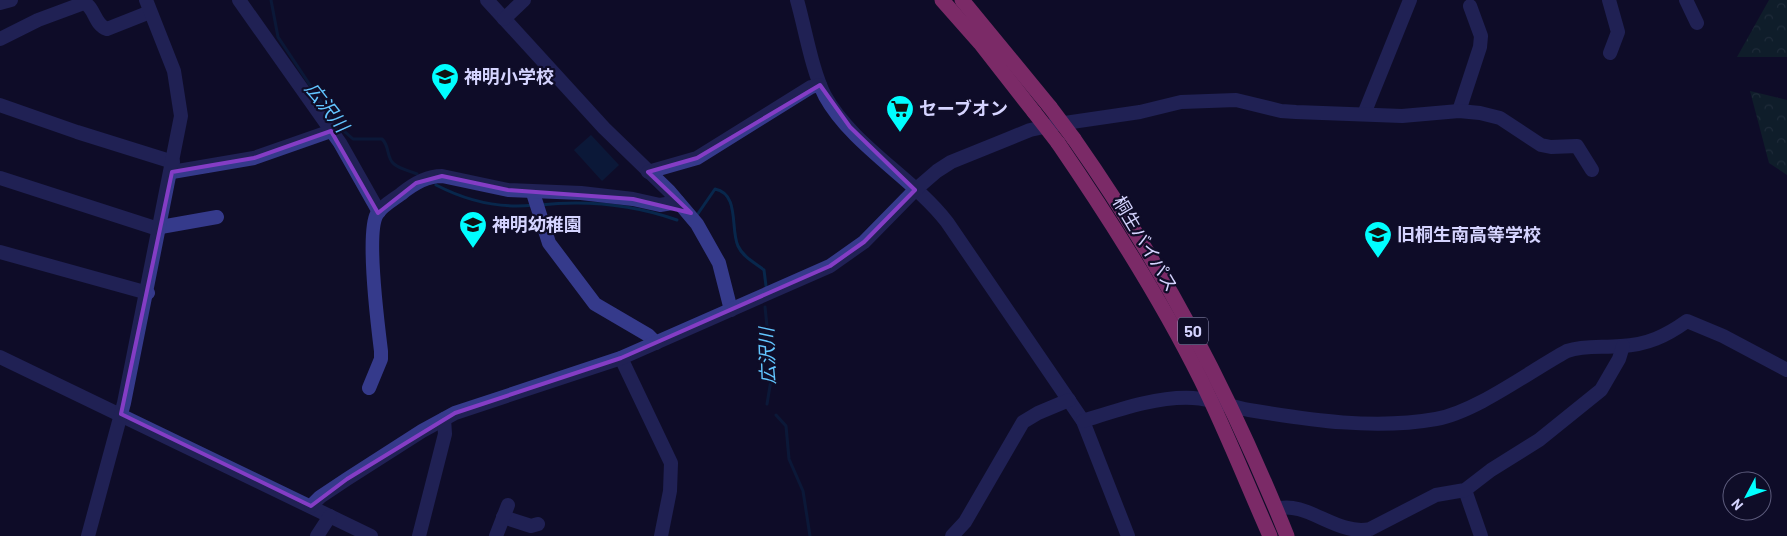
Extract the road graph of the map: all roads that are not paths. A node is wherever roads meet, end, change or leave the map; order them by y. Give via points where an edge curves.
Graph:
1 (11, 0) edge
2 (239, 0) edge
3 (487, 0) edge
4 (524, 0) edge
5 (798, 0) edge
6 (942, 0) edge
7 (962, 0) edge
8 (1410, 0) edge
9 (1609, 0) edge
10 (1686, 0) edge
11 (0, 4) edge
12 (148, 6) edge
13 (1470, 6) dead end
14 (504, 19) junction
15 (1697, 22) dead end
16 (0, 38) edge
17 (1610, 54) dead end
18 (820, 85) junction
19 (0, 106) edge
20 (1459, 112) junction
21 (1364, 114) junction
22 (331, 130) junction
23 (173, 167) junction
24 (1592, 170) dead end
25 (648, 172) junction
26 (0, 178) edge
27 (915, 190) junction
28 (536, 202) junction
29 (678, 202) junction
30 (379, 212) junction
31 (217, 217) dead end
32 (160, 229) junction
33 (0, 252) edge
34 (148, 292) junction
35 (731, 310) junction
36 (656, 343) junction
37 (1623, 346) junction
38 (0, 357) edge
39 (621, 358) junction
40 (1787, 370) edge
41 (370, 388) dead end
42 (1069, 400) junction
43 (1210, 400) junction
44 (1230, 406) junction
45 (121, 414) junction
46 (444, 419) junction
47 (1083, 421) junction
48 (1465, 490) junction
49 (311, 506) junction
50 (1276, 508) junction
51 (330, 516) junction
52 (538, 524) dead end
53 (88, 536) edge
54 (316, 536) edge
55 (371, 536) edge
56 (418, 536) edge
57 (496, 536) edge
58 (661, 536) edge
59 (952, 536) edge
60 (1128, 536) edge
61 (1270, 536) edge
62 (1287, 536) edge
63 (1481, 536) edge

1 - 11 street
2 - 22 street
3 - 14 street
4 - 14 street
5 - 18 street
6 - 43 highway, 桐生バイパス / 50, bridge via 1034,112 1097,200 1157,298
7 - 44 highway, 桐生バイパス / 50, bridge via 1050,107 1112,195 1167,282
8 - 21 street
9 - 17 street via 1618,32
10 - 15 street
12 - 16 street via 106,29 84,3
12 - 23 street via 174,71 181,102
13 - 20 street via 1481,36 1480,47
14 - 25 street
18 - 25 street via 811,87 697,158
18 - 27 street via 834,109 850,127
19 - 23 street
20 - 21 street via 1402,116
20 - 24 street via 1480,112 1500,118 1546,146 1577,146
21 - 27 street via 1281,112 1236,100 1181,102 1030,130 951,162
22 - 23 street via 254,158
22 - 30 street
23 - 32 street
25 - 29 street
26 - 32 street
27 - 35 street via 851,253 820,271
27 - 42 street via 947,222
28 - 29 street via 581,193 660,205
28 - 30 street via 508,190 434,176 410,187
28 - 36 street via 549,244 595,304 648,334
29 - 35 street via 713,250
30 - 41 street via 374,223 374,287 381,359
31 - 32 street
32 - 34 street
33 - 34 street
34 - 45 street
35 - 36 street
36 - 39 street
37 - 40 street via 1660,338 1687,321
37 - 44 street via 1582,347 1566,351 1470,408 1437,419 1369,424 1295,417
37 - 48 street via 1601,390 1539,440
38 - 45 street
39 - 46 street
39 - 58 street via 671,463 670,491
42 - 47 street
42 - 59 street via 1023,422 965,522
43 - 44 street
43 - 47 street via 1169,398
43 - 61 highway, 桐生バイパス / 50
44 - 50 highway, 桐生バイパス / 50
45 - 49 street
45 - 53 street
46 - 49 street via 347,479
46 - 56 street via 445,434
47 - 60 street
48 - 50 street via 1436,495 1361,531 1347,529 1296,509
48 - 63 street
49 - 51 street
50 - 62 highway, 桐生バイパス / 50
51 - 54 street
51 - 55 street
52 - 57 street via 532,526 505,511

